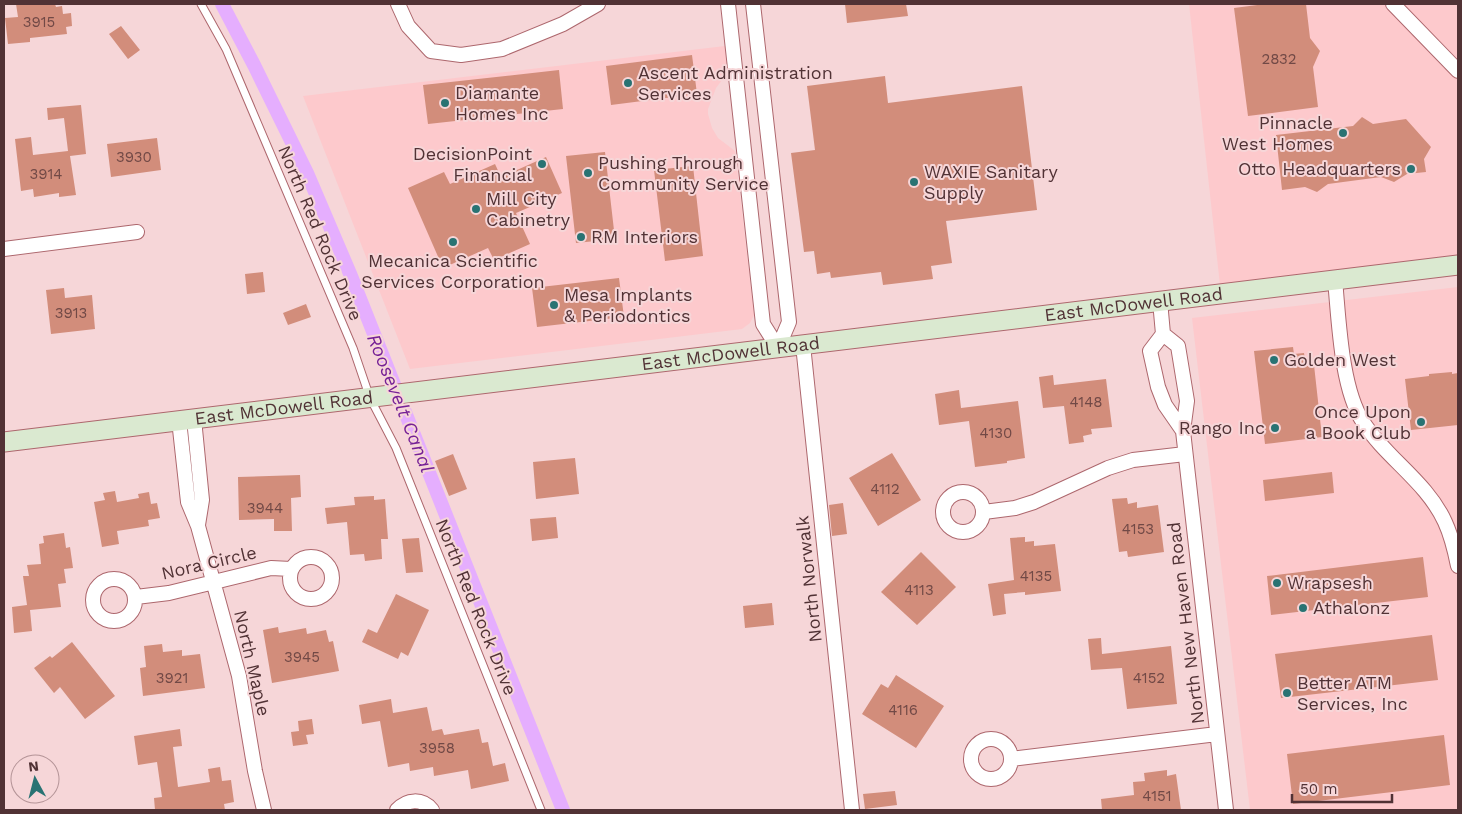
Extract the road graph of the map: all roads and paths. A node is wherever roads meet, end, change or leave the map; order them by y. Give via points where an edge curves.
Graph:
1 (201, 4) edge
2 (398, 4) edge
3 (598, 4) edge
4 (728, 4) edge
5 (753, 4) edge
6 (1393, 4) edge
7 (1458, 71) edge
8 (137, 232) dead end
9 (4, 248) edge
10 (1458, 265) edge
11 (1335, 280) junction
12 (1160, 301) junction
13 (1163, 334) junction
14 (802, 345) junction
15 (778, 348) junction
16 (374, 398) junction
17 (186, 420) junction
18 (1183, 431) junction
19 (4, 442) edge
20 (1185, 454) junction
21 (984, 512) dead end
22 (1458, 566) edge
23 (291, 570) dead end
24 (213, 582) junction
25 (136, 598) dead end
26 (1217, 734) junction
27 (1011, 759) dead end
28 (264, 810) edge
29 (397, 810) edge
30 (432, 810) edge
31 (541, 810) edge
32 (852, 810) edge
33 (1226, 810) edge

1 - 16 lane, North Red Rock Drive via 226,49
2 - 3 street via 408,26 431,51 461,55 502,49 563,24
4 - 15 street via 763,324
5 - 15 street via 789,322
6 - 7 street
8 - 9 street
10 - 11 main road, East McDowell Road
11 - 12 main road, East McDowell Road
11 - 22 street via 1350,394 1362,421 1423,489 1445,521
12 - 13 street
12 - 14 main road, East McDowell Road
13 - 18 street, North New Haven Road via 1178,346 1186,400
13 - 18 street, North New Haven Road via 1150,351 1165,405
14 - 15 main road, East McDowell Road
14 - 32 street, North Norwalk
15 - 16 main road, East McDowell Road
16 - 17 main road, East McDowell Road
16 - 31 lane, North Red Rock Drive
17 - 19 main road, East McDowell Road
17 - 24 street, North Maple via 188,502
18 - 20 street, North New Haven Road
20 - 21 street via 1133,460 1034,502
20 - 26 street, North New Haven Road
23 - 24 street, Nora Circle via 272,568
24 - 25 street, Nora Circle
24 - 28 street, North Maple via 239,676
26 - 27 street
26 - 33 street, North New Haven Road
29 - 30 street via 410,801 417,801

